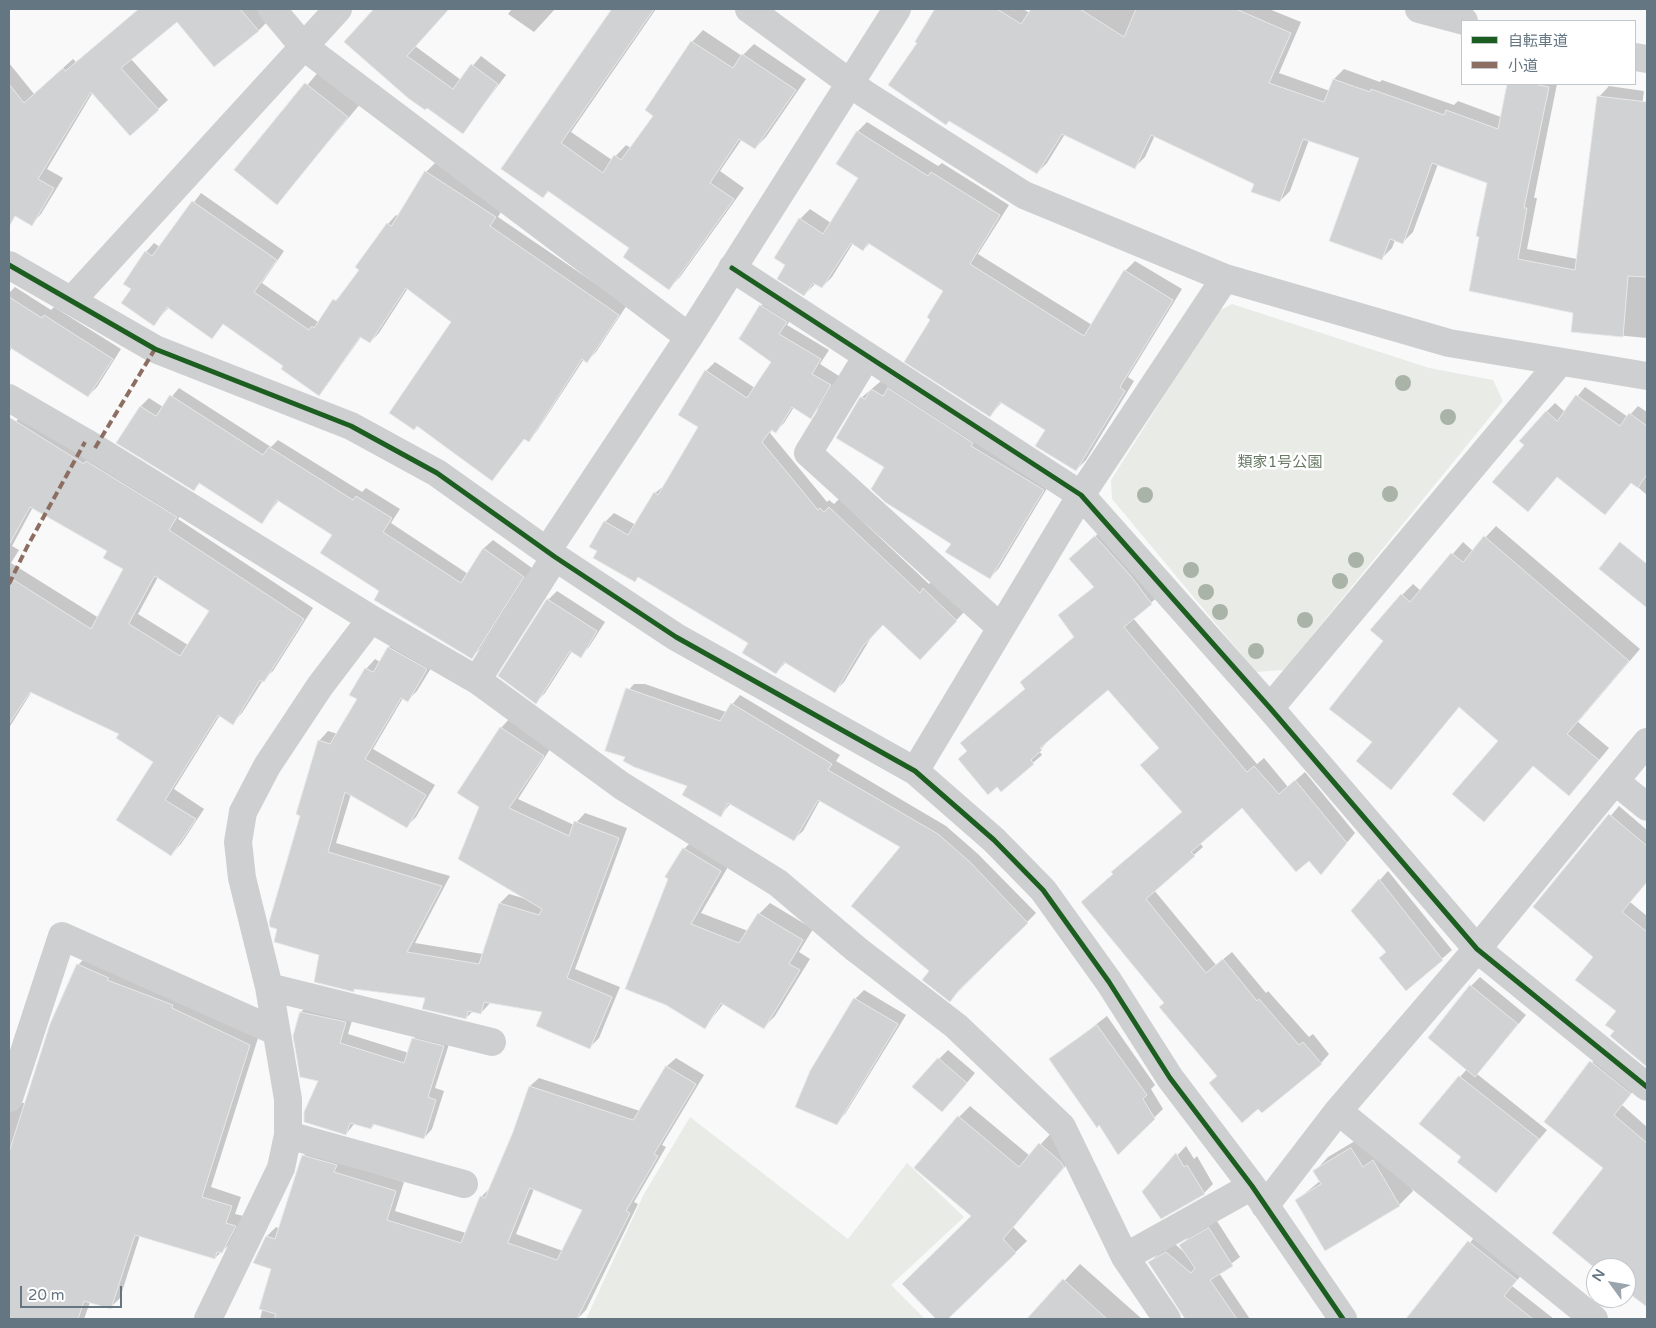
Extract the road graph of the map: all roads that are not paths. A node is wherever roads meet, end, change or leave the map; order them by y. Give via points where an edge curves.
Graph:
1 (272, 9) edge
2 (338, 9) edge
3 (749, 9) edge
4 (897, 9) edge
5 (1419, 9) edge
6 (1461, 20) edge
7 (303, 46) junction
8 (850, 84) junction
9 (9, 265) edge
10 (732, 268) junction
11 (1225, 278) junction
12 (72, 300) junction
13 (689, 337) junction
14 (867, 356) junction
15 (1560, 362) junction
16 (1647, 376) edge
17 (9, 398) edge
18 (1081, 495) junction
19 (551, 554) junction
20 (371, 619) junction
21 (1001, 628) junction
22 (477, 680) junction
23 (1270, 708) junction
24 (1647, 742) edge
25 (915, 771) junction
26 (1615, 781) junction
27 (1647, 807) edge
28 (1477, 949) junction
29 (269, 987) junction
30 (275, 1031) junction
31 (492, 1042) dead end
32 (1647, 1088) edge
33 (9, 1098) edge
34 (1338, 1111) junction
35 (288, 1134) junction
36 (464, 1184) dead end
37 (1258, 1196) junction
38 (1125, 1257) junction
39 (212, 1318) edge
40 (1167, 1319) edge
41 (1342, 1319) edge
42 (1594, 1319) edge

1 - 7 street
2 - 7 street
3 - 8 street
4 - 8 street
5 - 6 street
7 - 12 street
7 - 13 street
8 - 10 street
8 - 11 street via 1024,195
9 - 12 street
10 - 13 street
10 - 14 street
11 - 15 street via 1449,343
11 - 18 street
12 - 19 street via 155,349 359,430 437,473
13 - 19 street
14 - 18 street
14 - 21 street via 808,453
15 - 16 street
15 - 23 street
17 - 20 street via 86,442
18 - 21 street
18 - 23 street
19 - 22 street
19 - 25 street via 676,637
20 - 22 street
20 - 29 street via 320,686 272,758 243,812 238,842 242,878
21 - 25 street
22 - 38 street via 622,786 778,883 856,949 956,1026 1062,1127
23 - 28 street
24 - 26 street
25 - 37 street via 994,840 1043,890 1109,982 1170,1078
26 - 27 street
26 - 28 street
28 - 32 street
28 - 34 street
29 - 30 street
29 - 31 street
30 - 33 street via 62,936
30 - 35 street via 288,1099
34 - 37 street
34 - 42 street
35 - 36 street
35 - 39 street via 281,1168
37 - 38 street
37 - 41 street
38 - 40 street

